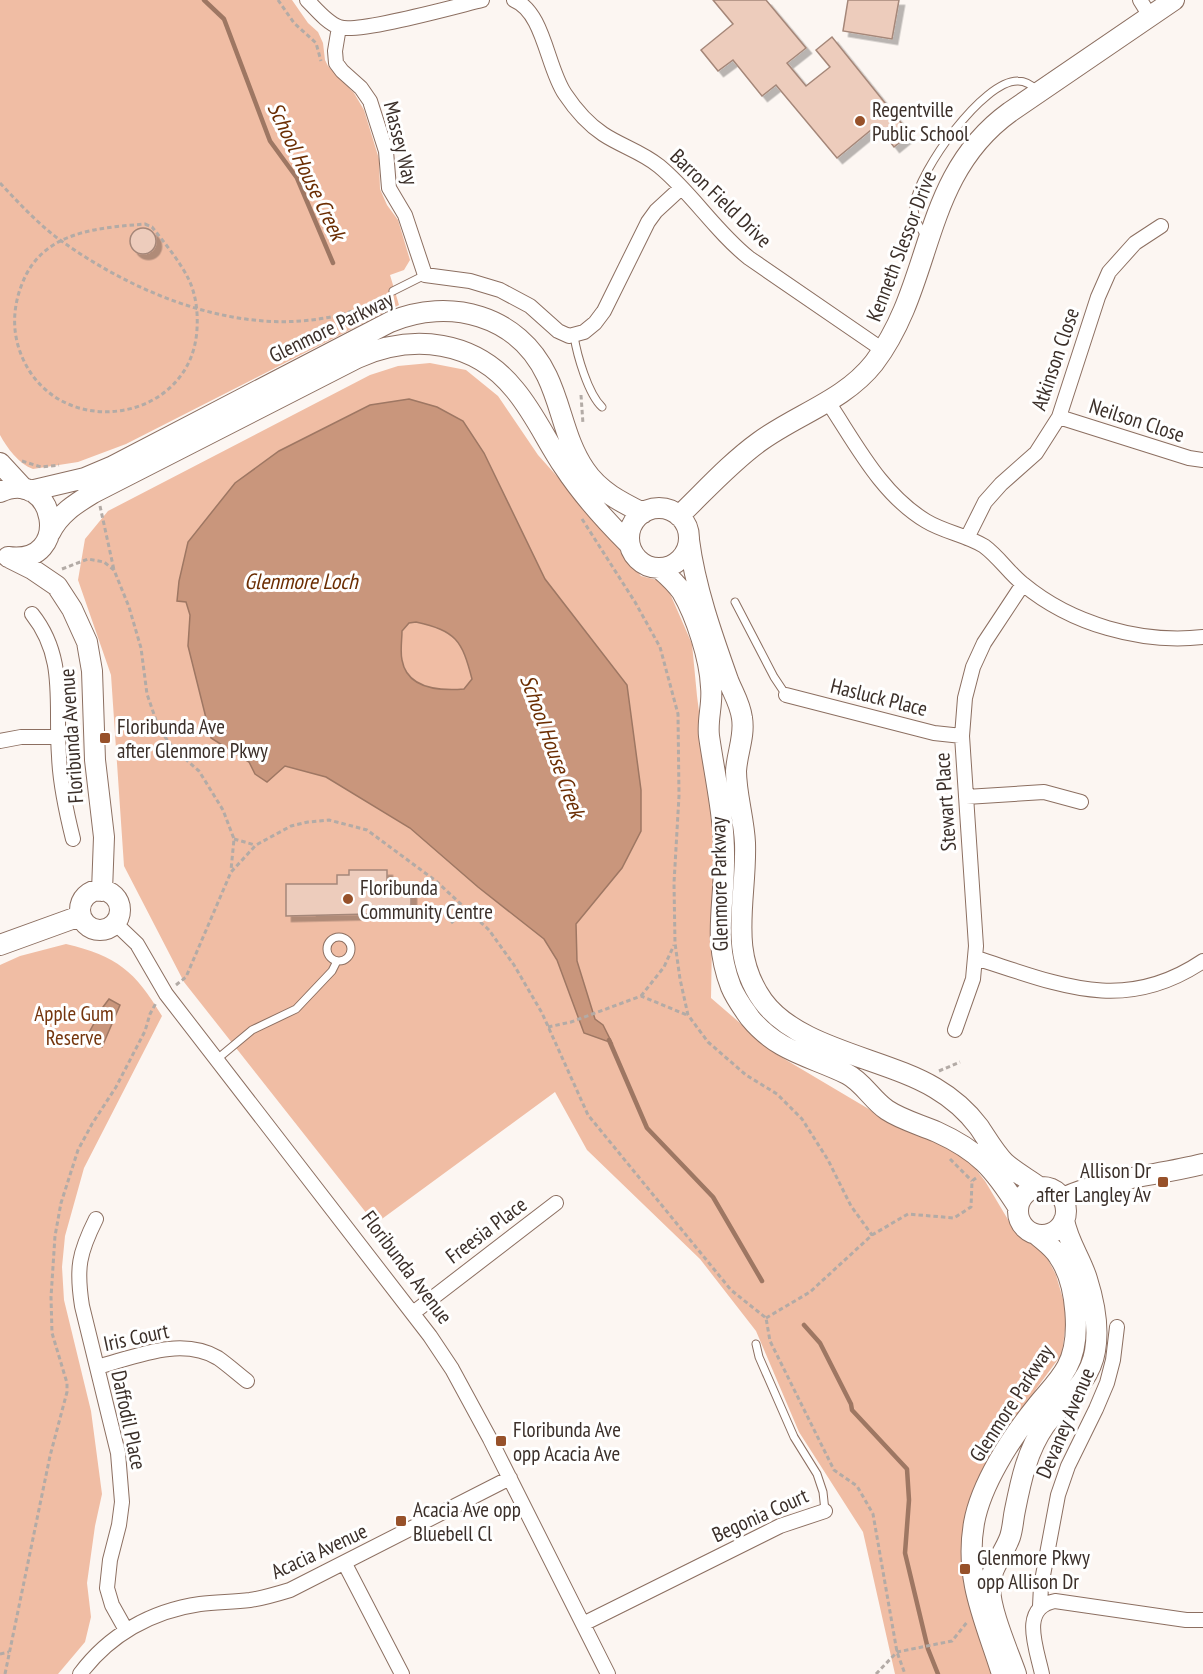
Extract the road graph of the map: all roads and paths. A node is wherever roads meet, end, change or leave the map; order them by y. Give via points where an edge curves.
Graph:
1 (278, 0) edge
2 (307, 0) edge
3 (482, 0) edge
4 (514, 0) edge
5 (1174, 0) edge
6 (1145, 8) edge
7 (339, 27) junction
8 (322, 63) dead end
9 (1039, 92) junction
10 (0, 183) edge
11 (681, 188) junction
12 (1161, 226) dead end
13 (928, 239) junction
14 (60, 240) junction
15 (425, 275) junction
16 (393, 291) joint
17 (198, 308) junction
18 (574, 336) junction
19 (883, 350) junction
20 (579, 386) dead end
21 (262, 397) junction
22 (828, 402) junction
23 (602, 407) dead end
24 (1059, 417) junction
25 (584, 424) dead end
26 (20, 460) dead end
27 (1203, 460) edge
28 (0, 463) edge
29 (89, 485) junction
30 (27, 490) junction
31 (0, 492) edge
32 (593, 507) junction
33 (643, 513) junction
34 (679, 516) junction
35 (48, 536) junction
36 (967, 538) junction
37 (689, 540) junction
38 (629, 544) junction
39 (4, 556) edge
40 (660, 569) junction
41 (114, 570) junction
42 (54, 580) junction
43 (1023, 584) junction
44 (735, 602) dead end
45 (32, 614) dead end
46 (1203, 637) edge
47 (786, 695) joint
48 (962, 736) junction
49 (58, 737) junction
50 (0, 741) edge
51 (966, 797) junction
52 (1081, 802) dead end
53 (73, 838) dead end
54 (234, 839) junction
55 (256, 845) junction
56 (231, 872) junction
57 (102, 891) junction
58 (467, 910) junction
59 (80, 916) junction
60 (115, 923) junction
61 (451, 923) dead end
62 (675, 943) junction
63 (0, 945) edge
64 (976, 958) junction
65 (337, 961) dead end
66 (1203, 961) edge
67 (166, 994) junction
68 (641, 996) junction
69 (688, 1015) junction
70 (548, 1027) junction
71 (955, 1030) dead end
72 (216, 1060) junction
73 (1203, 1164) edge
74 (980, 1175) dead end
75 (1039, 1187) junction
76 (1063, 1198) junction
77 (556, 1203) dead end
78 (1018, 1208) junction
79 (96, 1219) dead end
80 (1064, 1220) junction
81 (873, 1235) junction
82 (1037, 1235) junction
83 (413, 1312) junction
84 (766, 1318) junction
85 (1117, 1327) dead end
86 (756, 1344) dead end
87 (97, 1367) junction
88 (248, 1381) dead end
89 (510, 1478) junction
90 (825, 1511) joint
91 (345, 1564) junction
92 (1040, 1606) junction
93 (1203, 1620) edge
94 (583, 1624) junction
95 (126, 1630) junction
96 (934, 1645) dead end
97 (9, 1652) junction
98 (897, 1652) junction
99 (0, 1654) edge
100 (5, 1674) edge
101 (80, 1674) edge
102 (402, 1674) edge
103 (608, 1674) edge
104 (876, 1674) edge
105 (904, 1674) edge
106 (1002, 1674) edge
107 (1016, 1674) edge
108 (1042, 1674) edge

1 - 8 path via 294,23 316,43
2 - 7 street
3 - 7 street via 370,26
4 - 11 street, Barron Field Drive via 531,14 554,74 583,117 603,134 659,166
5 - 6 main road, Kenneth Slessor Drive
6 - 9 main road, Kenneth Slessor Drive
7 - 15 street, Massey Way via 336,63 370,101 386,151 389,188 405,215
9 - 13 main road, Kenneth Slessor Drive via 1000,119 971,150 950,182
9 - 13 lane via 1017,81 996,90 951,133 918,189 914,204 915,217
10 - 14 path
11 - 18 street via 648,222 600,317
11 - 19 street, Barron Field Drive via 749,258
12 - 24 street, Atkinson Close via 1135,243 1105,279
13 - 19 main road, Kenneth Slessor Drive via 904,310
14 - 17 path via 138,286
14 - 17 path via 90,230 149,225 189,279
14 - 17 path via 40,256 24,279 14,314 19,350 26,366 37,381 66,403 83,410 119,412 137,408 168,390 181,376 197,344
15 - 16 lane
15 - 18 street via 500,290 530,306 563,334
16 - 17 path via 348,312 297,323
18 - 23 lane via 593,396
19 - 22 main road, Kenneth Slessor Drive via 859,379
20 - 25 path
21 - 29 main road, Glenmore Parkway
21 - 32 main road, Glenmore Parkway via 380,348 416,343 457,350 493,368 510,384
21 - 33 main road, Glenmore Parkway via 390,322 445,310 471,314 505,328 530,351 546,373 584,469 607,493
22 - 34 main road, Kenneth Slessor Drive via 759,441
22 - 36 street via 897,499 927,522
24 - 27 street, Neilson Close via 1189,459
24 - 36 street, Atkinson Close via 1036,453 985,502
26 - 29 path via 40,467 77,464
28 - 30 main road
29 - 30 main road, Glenmore Parkway
29 - 35 main road, Glenmore Parkway via 56,521
29 - 41 path via 100,505
30 - 31 main road, Glenmore Parkway
30 - 35 main road, Floribunda Avenue via 45,504 51,523
32 - 38 main road, Glenmore Parkway
32 - 62 path via 582,522 660,647 678,714
33 - 34 main road via 658,508
33 - 38 main road via 632,524
34 - 37 main road
35 - 39 main road, Glenmore Parkway via 32,554 21,558
35 - 42 main road, Floribunda Avenue
36 - 43 street via 989,551
37 - 40 main road via 680,561
37 - 75 main road, Glenmore Parkway via 703,603 742,718 736,769 746,858 741,939 754,986 772,1011 790,1026 916,1077 949,1097 970,1115 1006,1164
38 - 40 main road via 641,562
39 - 42 main road, Floribunda Avenue
40 - 78 main road, Glenmore Parkway via 682,592 710,672 708,726 724,844 720,942 728,979 739,1003 761,1031 781,1046 845,1073 887,1110 967,1147 993,1170
41 - 42 path via 104,562 88,559
41 - 54 path via 138,638 147,693 159,729 199,771 223,810
42 - 57 main road, Floribunda Avenue via 82,630 91,663 95,760 104,837
43 - 46 street via 1059,608 1096,624 1153,637
43 - 48 street, Stewart Place via 990,632 973,667 965,698
44 - 47 lane
45 - 49 street via 54,654
47 - 48 street, Hasluck Place via 934,733
48 - 51 street, Stewart Place
49 - 50 street
49 - 53 street via 64,799
51 - 52 street via 1044,792
51 - 64 street, Stewart Place
54 - 55 path
54 - 56 path
55 - 56 path
55 - 58 path via 291,826 329,820 348,823 368,830 436,881
56 - 67 path via 186,977
57 - 59 main road via 91,892 82,900
57 - 60 main road via 117,900 120,912
58 - 61 path
58 - 70 path via 489,930 514,965
59 - 60 main road via 93,929 105,930
59 - 63 main road
60 - 67 street, Floribunda Avenue via 137,945
62 - 68 path via 664,967
62 - 69 path
64 - 66 street via 1063,986 1109,992 1161,982
64 - 71 street, Stewart Place via 971,987
65 - 72 lane via 296,1009 252,1030
67 - 72 street, Floribunda Avenue
67 - 97 path via 157,1000 116,1087 78,1150 61,1203 55,1236 52,1333 67,1392
68 - 69 path
68 - 70 path
69 - 81 path via 708,1042 746,1075 777,1094 802,1119 851,1206
70 - 84 path via 588,1114 731,1290
72 - 83 street, Floribunda Avenue
73 - 76 main road via 1102,1184
74 - 81 path via 972,1182 971,1207 954,1218 908,1214
75 - 76 main road via 1053,1189
75 - 78 main road via 1025,1194
76 - 80 main road
77 - 83 street, Freesia Place
78 - 82 main road via 1022,1225
79 - 87 street, Daffodil Place via 84,1243 79,1273 82,1306
80 - 82 main road via 1053,1232
80 - 107 main road, Glenmore Parkway via 1087,1278 1097,1338 1095,1353 1081,1383 1032,1447 1021,1478 1010,1538 992,1576 992,1602
81 - 84 path via 810,1292
82 - 106 main road, Glenmore Parkway via 1054,1250 1065,1270 1075,1305 1075,1340 1067,1366 1024,1422 994,1472 974,1522 972,1569 976,1595
83 - 89 street, Floribunda Avenue via 452,1369
84 - 98 path via 770,1341 834,1470 856,1486 873,1514
85 - 92 street, Devaney Avenue via 1107,1383 1058,1495
86 - 90 lane, Begonia Court via 794,1437 820,1480
87 - 88 street, Iris Court via 164,1349 187,1348 218,1359
87 - 95 street, Daffodil Place via 118,1453 122,1490 107,1588
89 - 91 street, Acacia Avenue
89 - 94 street, Floribunda Avenue
90 - 94 street, Begonia Court via 780,1526
91 - 95 street, Acacia Avenue via 290,1590 252,1600 181,1608
91 - 102 street
92 - 93 street via 1055,1601
92 - 108 street, Devaney Avenue via 1033,1626
94 - 103 street, Floribunda Avenue
95 - 101 street, Acacia Avenue
96 - 98 path
97 - 99 path
97 - 100 path
98 - 104 path
98 - 105 path

